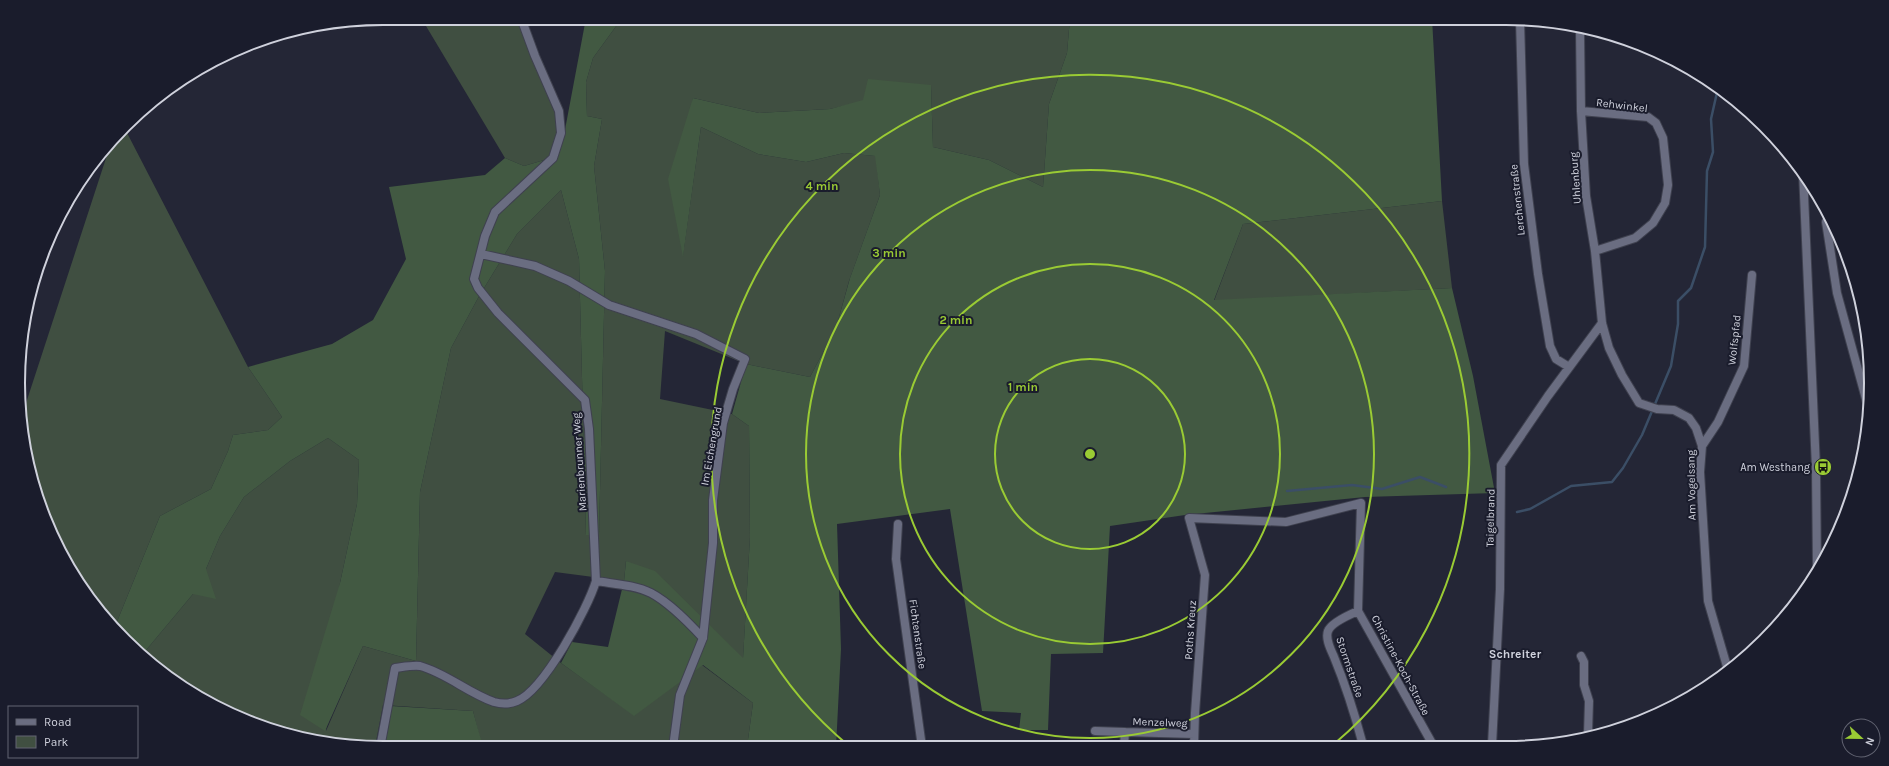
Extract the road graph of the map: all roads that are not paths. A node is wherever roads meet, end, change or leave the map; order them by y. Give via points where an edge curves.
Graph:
1 (524, 25) edge
2 (1520, 26) edge
3 (1580, 33) edge
4 (1581, 112) junction
5 (1802, 182) edge
6 (1826, 224) edge
7 (1595, 251) junction
8 (481, 254) junction
9 (1752, 275) dead end
10 (1602, 323) junction
11 (1569, 367) junction
12 (1864, 391) edge
13 (1702, 446) junction
14 (1189, 518) joint
15 (898, 524) dead end
16 (1817, 560) edge
17 (596, 581) junction
18 (1358, 611) junction
19 (704, 638) junction
20 (1581, 656) dead end
21 (1727, 665) edge
22 (1095, 731) dead end
23 (1588, 731) edge
24 (1125, 732) junction
25 (1194, 734) junction
26 (381, 741) edge
27 (674, 741) edge
28 (921, 741) edge
29 (1124, 741) edge
30 (1194, 741) edge
31 (1362, 741) edge
32 (1431, 741) edge
33 (1492, 741) edge

1 - 8 street, Marienbrunner Weg via 559,111 561,133 553,158 495,212
2 - 11 street, Lerchenstraße via 1524,164 1542,305 1550,346 1556,359
3 - 4 street, Uhlenburg
4 - 7 street, Uhlenburg via 1586,196
4 - 7 street, Rehwinkel via 1648,117 1656,123 1663,138 1668,185 1665,203 1653,223 1635,238
5 - 16 street via 1816,468
6 - 12 street via 1837,293
7 - 10 street, Uhlenburg
8 - 17 street, Marienbrunner Weg via 474,279 478,288 498,313 585,400 590,429
8 - 19 street, Im Eichengrund via 535,266 568,281 609,305 696,334 745,359 723,423 713,500 713,543
9 - 13 street, Wolfspfad via 1744,366 1718,422
10 - 11 street, Taigelbrand
10 - 13 street, Am Vogelsang via 1609,348 1639,403 1657,409 1674,410 1688,418 1696,428
11 - 33 street, Taigelbrand via 1501,465 1500,589
13 - 21 street, Am Vogelsang via 1700,472 1708,600
14 - 18 street, Christine-Koch-Straße via 1286,522 1361,503
14 - 25 street, Poths Kreuz via 1205,575
15 - 28 street, Fichtenstraße via 896,559
17 - 19 street via 635,588 652,594 685,619
17 - 26 street, Marienbrunner Weg via 592,597 557,660 535,687 518,701 508,704 495,702 418,666 395,668
18 - 31 street, Stormstraße via 1342,619 1327,633 1348,690
18 - 32 street, Christine-Koch-Straße
19 - 27 street, Im Eichengrund via 680,695
20 - 23 street via 1589,701
22 - 24 street, Menzelweg
24 - 25 street, Menzelweg
24 - 29 street, Menzelweg
25 - 30 street, Poths Kreuz

